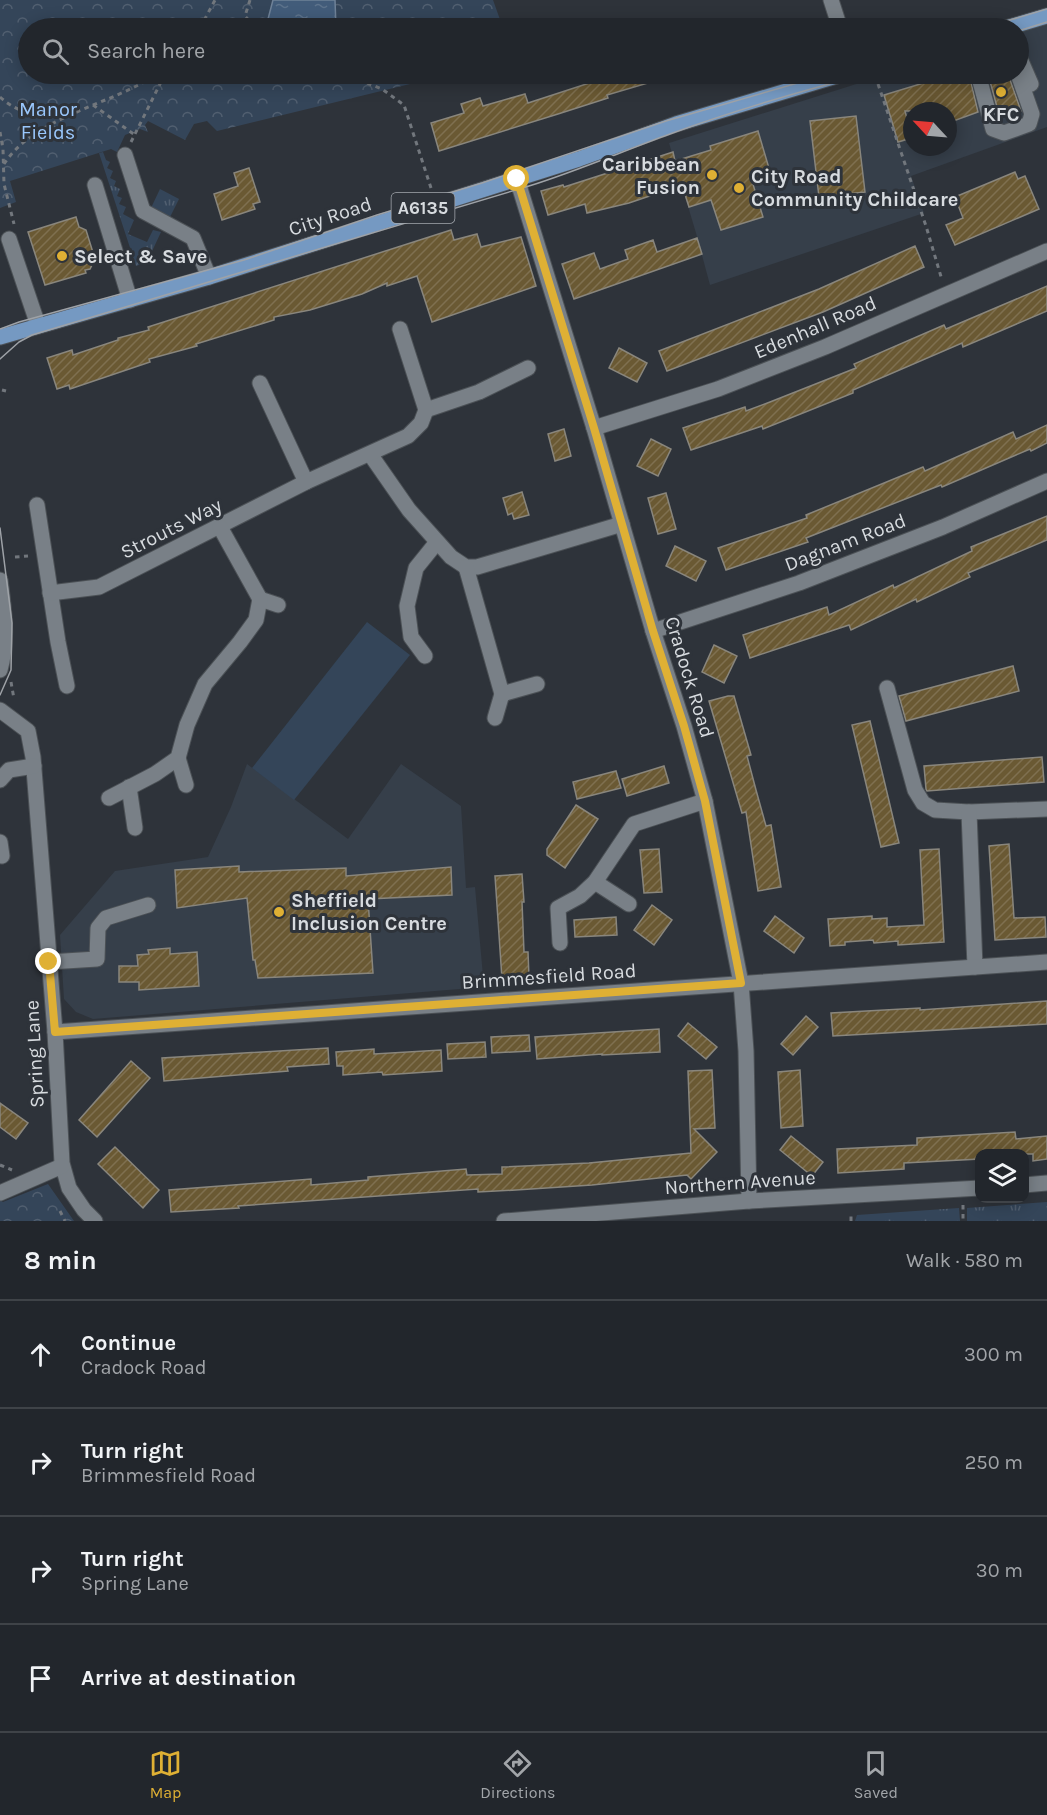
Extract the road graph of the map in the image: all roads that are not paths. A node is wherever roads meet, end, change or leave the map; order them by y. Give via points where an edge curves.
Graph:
1 (831, 0) edge
2 (1047, 16) edge
3 (837, 18) edge
4 (1029, 21) edge
5 (1029, 82) edge
6 (810, 84) edge
7 (981, 84) edge
8 (1022, 84) edge
9 (1040, 111) dead end
10 (125, 155) road end
11 (517, 179) junction
12 (95, 185) dead end
13 (9, 238) road end
14 (1047, 251) edge
15 (210, 277) junction
16 (130, 300) junction
17 (38, 325) junction
18 (400, 329) dead end
19 (1, 338) edge
20 (528, 368) dead end
21 (260, 383) dead end
22 (426, 410) junction
23 (594, 428) junction
24 (370, 454) junction
25 (1047, 481) edge
26 (306, 482) junction
27 (37, 505) dead end
28 (622, 524) junction
29 (220, 527) junction
30 (436, 542) junction
31 (466, 567) junction
32 (0, 580) edge
33 (50, 593) junction
34 (260, 599) junction
35 (278, 605) dead end
36 (653, 631) junction
37 (425, 656) dead end
38 (0, 670) edge
39 (537, 684) dead end
40 (68, 686) dead end
41 (886, 688) dead end
42 (502, 694) junction
43 (0, 710) edge
44 (495, 718) dead end
45 (178, 758) junction
46 (34, 766) junction
47 (0, 780) edge
48 (186, 785) dead end
49 (129, 788) junction
50 (109, 798) dead end
51 (705, 801) junction
52 (1047, 809) edge
53 (969, 812) junction
54 (135, 828) dead end
55 (595, 882) junction
56 (629, 904) dead end
57 (148, 905) dead end
58 (560, 943) dead end
59 (49, 962) junction
60 (1047, 962) edge
61 (975, 967) junction
62 (741, 983) junction
63 (55, 1032) junction
64 (62, 1166) junction
65 (1047, 1183) edge
66 (1029, 1185) edge
67 (975, 1188) edge
68 (0, 1193) edge
69 (749, 1202) junction
70 (95, 1221) edge
71 (504, 1221) edge

1 - 3 street
2 - 4 main road
5 - 9 street
6 - 11 main road, City Road / A6135 via 676,124
7 - 8 street via 993,129 1004,132 1029,124 1032,114
10 - 15 street via 143,211 193,237
11 - 15 main road, City Road / A6135
11 - 23 street, Cradock Road
12 - 16 street
13 - 17 street
14 - 23 street, Edenhall Road via 718,389
15 - 16 main road, City Road / A6135
16 - 17 main road, City Road / A6135
17 - 19 main road, City Road / A6135
18 - 22 street
20 - 22 street via 479,392
21 - 26 street
22 - 24 street, Strouts Way via 421,423 408,436
23 - 28 street, Cradock Road
24 - 26 street, Strouts Way
24 - 30 street
25 - 36 street, Dagnam Road via 799,584
26 - 29 street, Strouts Way
27 - 33 street
28 - 31 street
28 - 36 street, Cradock Road
29 - 33 street, Strouts Way via 99,587
29 - 34 street
30 - 31 street
30 - 37 street via 416,568 407,606 411,637
31 - 42 street
32 - 38 street via 5,641
33 - 40 street
34 - 35 street
34 - 45 street via 256,620 205,684
36 - 51 street, Cradock Road
39 - 42 street
41 - 53 street via 922,803 935,810
42 - 44 street
43 - 46 street, Spring Lane via 28,731
45 - 48 street
45 - 49 street
46 - 47 street via 9,770
46 - 59 street, Spring Lane
49 - 50 street
49 - 54 street
51 - 55 street via 634,824
51 - 62 street, Cradock Road
52 - 53 street
53 - 61 street
55 - 56 street
55 - 58 street via 558,908
57 - 59 street via 106,918 98,928 97,959
59 - 63 street, Spring Lane
60 - 61 street, Brimmesfield Road
61 - 62 street, Brimmesfield Road
62 - 63 street, Brimmesfield Road
62 - 69 street, Cradock Road
63 - 64 street, Spring Lane
64 - 68 street
64 - 70 street, Spring Lane via 69,1188
65 - 66 street
67 - 69 street, Northern Avenue
69 - 71 street, Northern Avenue

